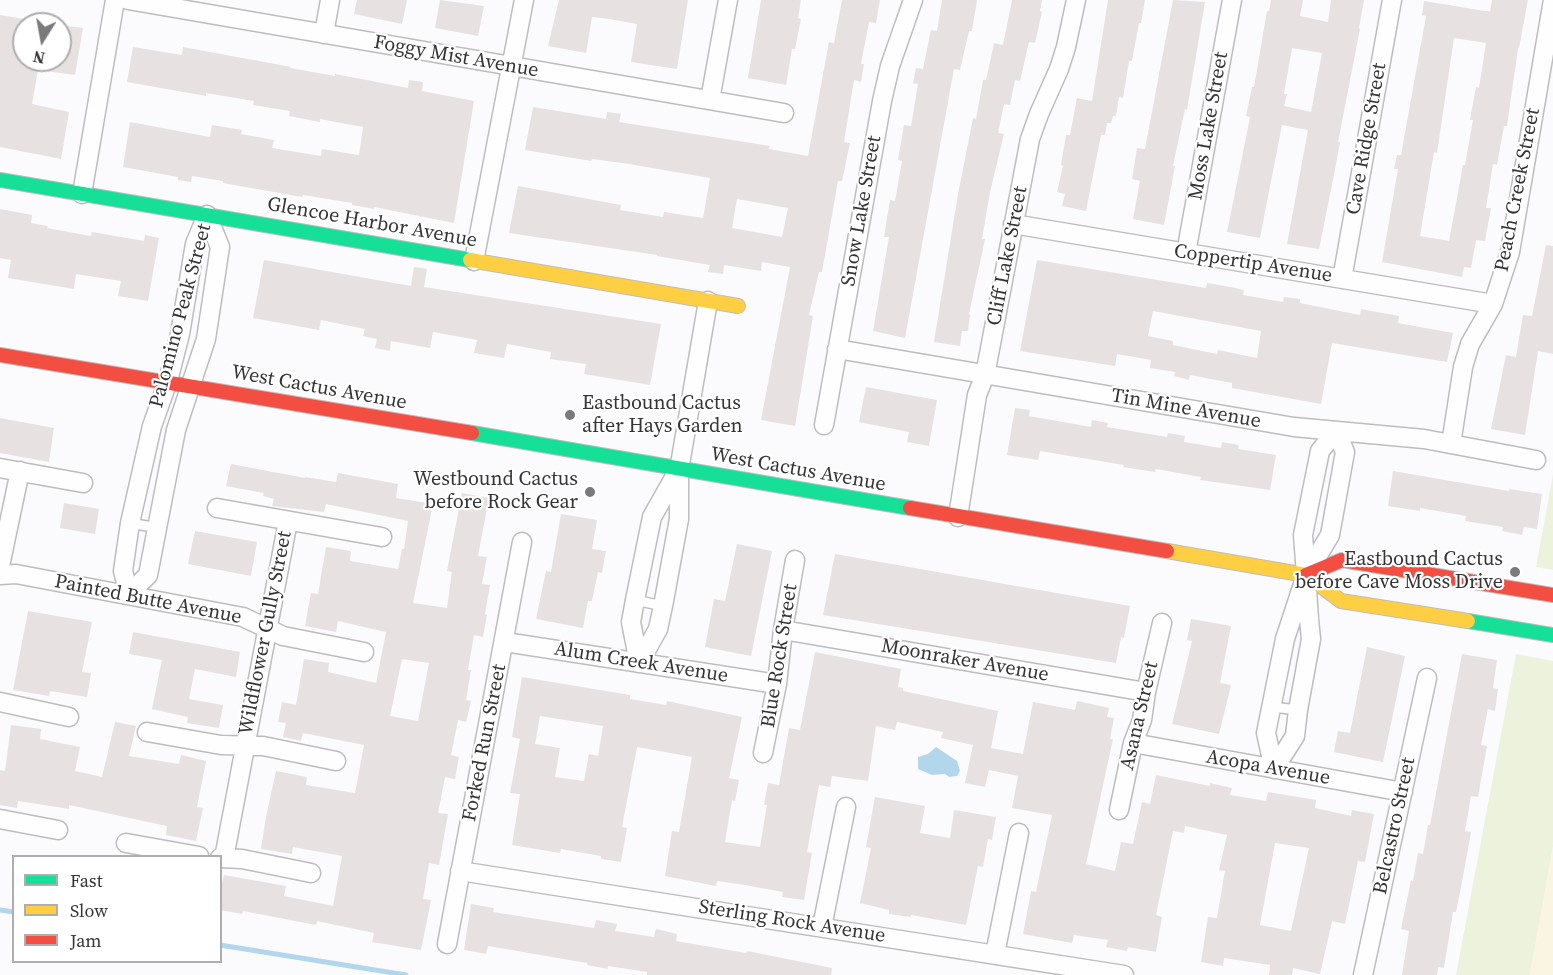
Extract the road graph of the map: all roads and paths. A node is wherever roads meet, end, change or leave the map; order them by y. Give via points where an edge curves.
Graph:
1 (115, 0) edge
2 (128, 0) edge
3 (330, 0) edge
4 (524, 0) edge
5 (728, 0) edge
6 (913, 0) edge
7 (1076, 0) edge
8 (1232, 0) edge
9 (1392, 0) edge
10 (1553, 0) edge
11 (324, 34) junction
12 (511, 66) junction
13 (710, 100) junction
14 (784, 112) dead end
15 (0, 180) edge
16 (82, 194) junction
17 (207, 215) junction
18 (1013, 224) junction
19 (1186, 253) junction
20 (474, 261) junction
21 (1342, 279) junction
22 (708, 301) junction
23 (1493, 304) junction
24 (738, 306) dead end
25 (837, 349) junction
26 (0, 355) edge
27 (986, 375) junction
28 (168, 381) junction
29 (189, 385) junction
30 (824, 425) dead end
31 (1336, 431) junction
32 (1450, 444) junction
33 (1536, 460) dead end
34 (0, 468) edge
35 (679, 470) junction
36 (20, 471) junction
37 (83, 483) dead end
38 (217, 508) dead end
39 (958, 517) junction
40 (288, 521) junction
41 (130, 523) junction
42 (158, 528) junction
43 (382, 537) dead end
44 (522, 542) dead end
45 (795, 560) dead end
46 (0, 566) edge
47 (0, 575) edge
48 (1306, 575) junction
49 (129, 594) junction
50 (1553, 595) edge
51 (635, 600) junction
52 (663, 606) junction
53 (1162, 623) dead end
54 (268, 628) junction
55 (783, 630) junction
56 (1553, 635) edge
57 (505, 642) junction
58 (364, 652) dead end
59 (639, 663) junction
60 (1427, 678) dead end
61 (777, 684) junction
62 (1146, 692) junction
63 (0, 702) edge
64 (1272, 707) junction
65 (1298, 711) junction
66 (69, 717) dead end
67 (147, 732) dead end
68 (1133, 743) junction
69 (245, 745) junction
70 (763, 753) dead end
71 (336, 761) dead end
72 (1274, 769) junction
73 (1403, 792) junction
74 (846, 807) dead end
75 (1119, 810) dead end
76 (0, 819) edge
77 (58, 830) dead end
78 (1019, 833) dead end
79 (126, 843) dead end
80 (193, 855) edge
81 (222, 858) edge
82 (460, 871) junction
83 (311, 873) dead end
84 (822, 927) junction
85 (447, 944) dead end
86 (995, 954) junction
87 (1124, 975) edge
88 (1363, 975) edge

1 - 16 street
2 - 11 street, Foggy Mist Avenue
3 - 11 street
4 - 12 street
5 - 13 street
6 - 25 street, Snow Lake Street via 882,101
7 - 18 street, Cliff Lake Street via 1059,69 1030,139
8 - 19 street, Moss Lake Street
9 - 21 street, Cave Ridge Street
10 - 23 street, Peach Creek Street via 1510,252
11 - 12 street, Foggy Mist Avenue
12 - 13 street, Foggy Mist Avenue
12 - 20 street
13 - 14 street, Foggy Mist Avenue
15 - 16 main road, Glencoe Harbor Avenue
16 - 17 main road, Glencoe Harbor Avenue
17 - 20 main road, Glencoe Harbor Avenue
17 - 28 street, Palomino Peak Street via 195,244
17 - 29 street, Palomino Peak Street via 220,247 206,339
18 - 19 street, Coppertip Avenue
18 - 27 street, Cliff Lake Street
19 - 21 street, Coppertip Avenue
20 - 22 main road, Glencoe Harbor Avenue
21 - 23 street, Coppertip Avenue
22 - 24 main road, Glencoe Harbor Avenue
22 - 35 street
23 - 32 street, Peach Creek Street via 1470,344
25 - 27 street, Tin Mine Avenue
25 - 30 street, Snow Lake Street
26 - 28 main road, West Cactus Avenue
27 - 31 street, Tin Mine Avenue
27 - 39 street, Cliff Lake Street via 977,395
28 - 29 main road, West Cactus Avenue
28 - 41 street, Palomino Peak Street via 152,426
29 - 35 main road, West Cactus Avenue
29 - 42 street, Palomino Peak Street via 176,430
31 - 32 street, Tin Mine Avenue
31 - 48 street via 1320,451 1303,535
31 - 48 street via 1345,452 1330,536
32 - 33 street, Tin Mine Avenue
34 - 36 street
35 - 39 main road, West Cactus Avenue
35 - 51 street via 652,517
35 - 52 street via 679,519
36 - 37 street
36 - 46 street
38 - 40 street, Wildflower Gully Street
39 - 48 main road, West Cactus Avenue
40 - 43 street, Wildflower Gully Street
40 - 54 street, Wildflower Gully Street
41 - 42 lane
41 - 49 street, Palomino Peak Street via 123,571
42 - 49 street, Palomino Peak Street via 148,575
44 - 57 street, Forked Run Street
45 - 55 street, Blue Rock Street
47 - 49 street, Painted Butte Avenue via 16,574
48 - 50 main road via 1342,560
48 - 56 main road, West Cactus Avenue via 1341,601
48 - 64 street via 1285,639
48 - 65 street via 1311,639
49 - 54 street, Painted Butte Avenue via 243,617
51 - 52 lane
51 - 59 street via 631,622
52 - 59 street via 658,629
53 - 62 street, Asana Street
54 - 58 street, Painted Butte Avenue via 283,636
54 - 69 street, Wildflower Gully Street
55 - 61 street, Blue Rock Street
55 - 62 street, Moonraker Avenue
57 - 59 street, Alum Creek Avenue
57 - 82 street, Forked Run Street
59 - 61 street, Alum Creek Avenue
60 - 73 street, Belcastro Street
61 - 70 street, Blue Rock Street
62 - 68 street, Asana Street via 1142,720
63 - 66 street
64 - 65 lane
64 - 72 street via 1266,733
65 - 72 street via 1295,736
67 - 69 street, Wildflower Gully Street via 221,745
68 - 72 street, Acopa Avenue
68 - 75 street, Asana Street
69 - 71 street, Wildflower Gully Street
69 - 81 street, Wildflower Gully Street
72 - 73 street, Acopa Avenue
73 - 88 street, Belcastro Street
74 - 84 street
76 - 77 street
78 - 86 street
79 - 80 street
81 - 83 street, Wildflower Gully Street
82 - 84 street, Sterling Rock Avenue
82 - 85 street, Forked Run Street
84 - 86 street, Sterling Rock Avenue
86 - 87 street, Sterling Rock Avenue

